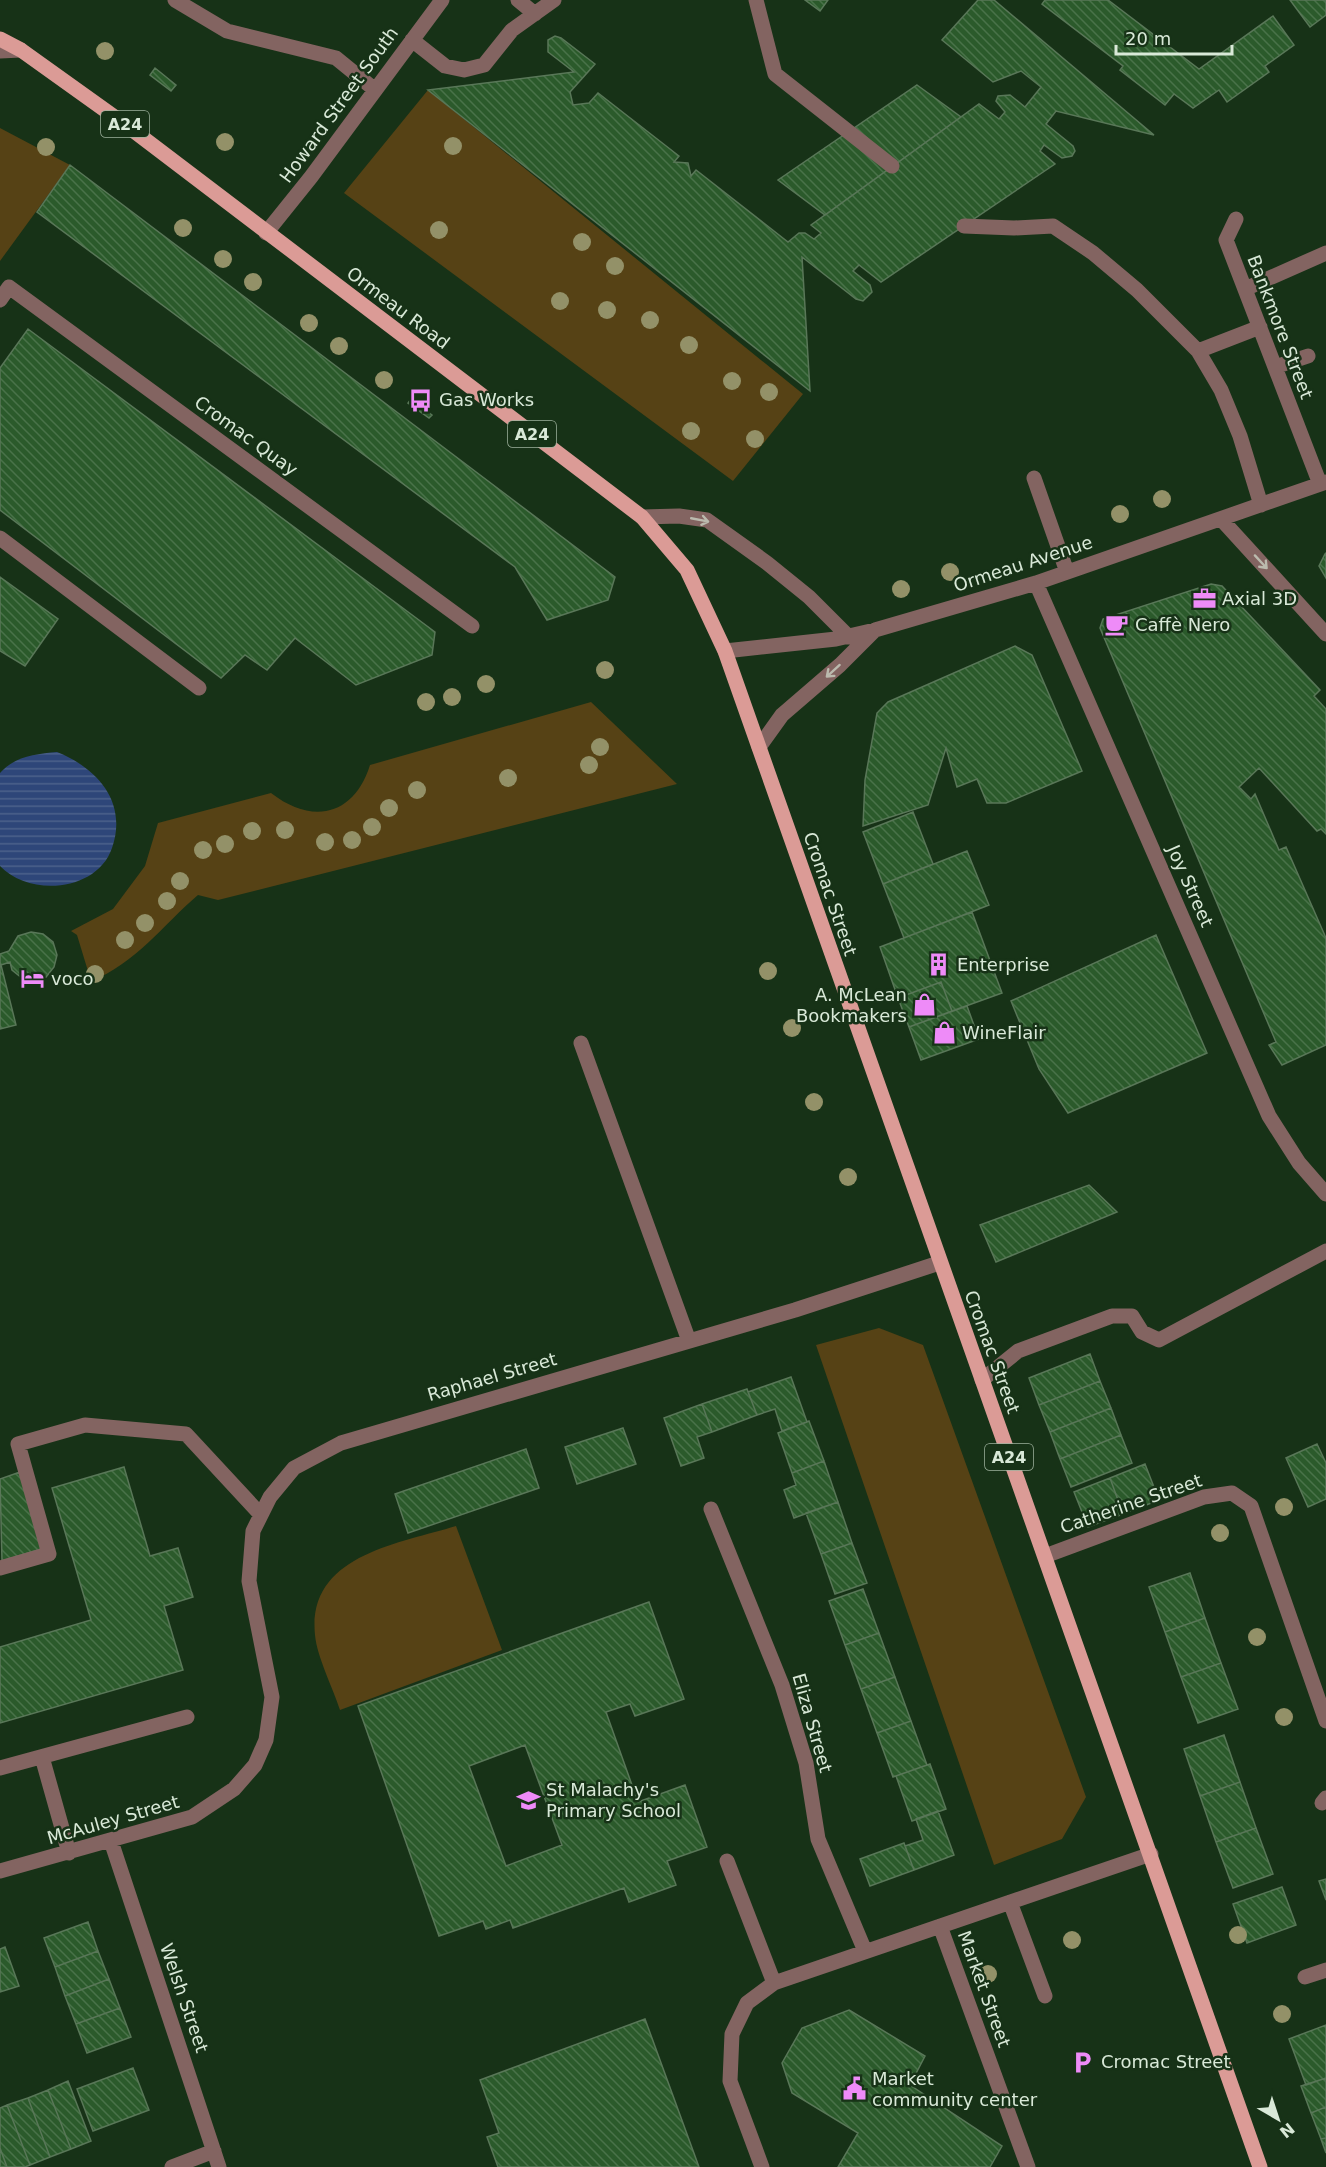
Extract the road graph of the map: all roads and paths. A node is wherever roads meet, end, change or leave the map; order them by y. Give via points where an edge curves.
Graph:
1 (175, 0) edge
2 (442, 0) edge
3 (518, 0) edge
4 (554, 0) edge
5 (756, 0) edge
6 (535, 14) junction
7 (0, 39) edge
8 (412, 40) junction
9 (21, 50) junction
10 (0, 51) edge
11 (374, 89) junction
12 (892, 166) dead end
13 (1236, 219) dead end
14 (964, 226) dead end
15 (266, 233) junction
16 (1326, 253) edge
17 (1245, 290) junction
18 (0, 300) edge
19 (1260, 327) junction
20 (1198, 351) junction
21 (1308, 356) dead end
22 (1275, 367) junction
23 (1034, 478) dead end
24 (1323, 483) edge
25 (1261, 505) junction
26 (642, 516) junction
27 (1221, 519) junction
28 (0, 538) edge
29 (1067, 572) junction
30 (1036, 583) junction
31 (472, 626) dead end
32 (875, 630) junction
33 (1326, 633) edge
34 (849, 637) junction
35 (724, 651) junction
36 (200, 688) dead end
37 (759, 747) junction
38 (581, 1043) dead end
39 (1326, 1194) edge
40 (1326, 1251) edge
41 (939, 1263) junction
42 (688, 1341) junction
43 (981, 1380) junction
44 (711, 1509) dead end
45 (261, 1515) junction
46 (1045, 1556) junction
47 (0, 1568) edge
48 (272, 1697) joint
49 (187, 1717) dead end
50 (1326, 1721) edge
51 (42, 1757) junction
52 (0, 1768) edge
53 (111, 1841) junction
54 (69, 1853) junction
55 (1151, 1854) junction
56 (727, 1861) dead end
57 (0, 1871) edge
58 (1010, 1902) junction
59 (940, 1926) junction
60 (865, 1951) junction
61 (1326, 1970) edge
62 (1305, 1977) dead end
63 (774, 1983) junction
64 (1045, 1996) dead end
65 (214, 2151) junction
66 (172, 2167) edge
67 (219, 2167) edge
68 (762, 2167) edge
69 (1028, 2167) edge
70 (1260, 2167) edge

1 - 11 street via 227,30 336,58
2 - 8 street, Howard Street South
3 - 6 street
4 - 6 street
5 - 12 street via 775,74
6 - 8 street via 512,30 484,65 464,70 445,66
7 - 9 main road, Ormeau Road / A24
8 - 11 street, Howard Street South
9 - 10 street
9 - 15 main road, Ormeau Road / A24
11 - 15 street, Howard Street South
13 - 17 street, Bankmore Street via 1226,240
14 - 20 street via 1053,226 1137,290
15 - 26 main road, Ormeau Road / A24
16 - 17 street
17 - 19 street, Bankmore Street
18 - 31 street, Cromac Quay via 9,287
19 - 20 street
19 - 22 street, Bankmore Street
20 - 25 street via 1236,426
21 - 22 street
22 - 24 street, Bankmore Street
23 - 29 street
24 - 25 street, Ormeau Avenue
25 - 27 street, Ormeau Avenue
26 -> 34 street via 707,520 809,597
26 - 35 main road, Ormeau Road / A24 via 687,570
27 - 29 street, Ormeau Avenue
27 -> 33 street
28 - 36 street
29 - 30 street, Ormeau Avenue
30 - 32 street, Ormeau Avenue
30 - 39 street, Joy Street via 1269,1116 1299,1163
32 - 34 street, Ormeau Avenue
32 -> 37 street via 782,715
34 - 35 street, Ormeau Avenue
35 - 37 main road, Cromac Street / A24
37 - 41 main road, Cromac Street / A24
38 - 42 street
40 - 43 street via 1159,1340 1142,1332 1132,1316 1112,1316 1018,1351
41 - 42 street, Raphael Street
41 - 43 main road, Cromac Street / A24
42 - 45 street, Raphael Street via 341,1443 294,1468
43 - 46 main road, Cromac Street / A24
44 - 60 street, Eliza Street via 782,1684 806,1763 818,1839
45 - 47 street via 186,1434 85,1425 18,1444 50,1554
45 - 48 street, Raphael Street via 253,1532 249,1581
46 - 50 street, Catherine Street via 1204,1497 1232,1493 1251,1506
46 - 55 main road, Cromac Street / A24
48 - 53 street, McAuley Street via 266,1740 255,1765 234,1789 192,1817
49 - 51 street
51 - 52 street
51 - 54 street
53 - 54 street, McAuley Street
53 - 65 street, Welsh Street
54 - 57 street, McAuley Street
55 - 58 street
55 - 70 main road, Cromac Street / A24
56 - 63 street
58 - 59 street
58 - 64 street
59 - 60 street
59 - 69 street, Market Street
60 - 63 street
61 - 62 street
63 - 68 street via 747,2003 732,2034 730,2081
65 - 66 street
65 - 67 street, Welsh Street

